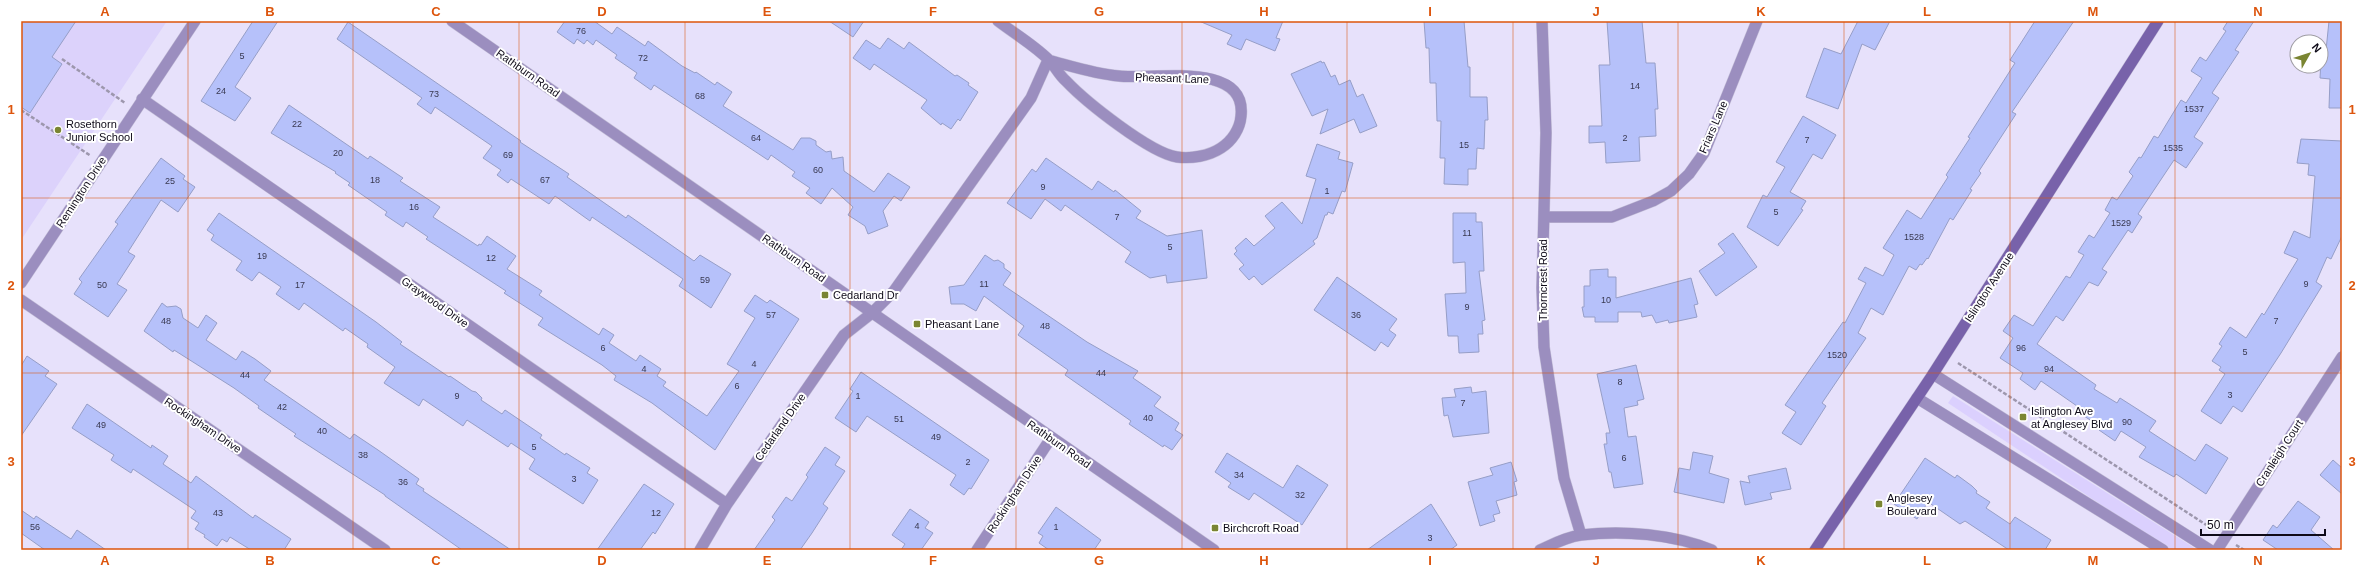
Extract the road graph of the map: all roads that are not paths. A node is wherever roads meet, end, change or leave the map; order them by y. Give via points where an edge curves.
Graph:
1 (195, 21) edge
2 (452, 21) edge
3 (998, 21) edge
4 (1542, 21) edge
5 (1757, 21) edge
6 (2158, 21) edge
7 (1048, 60) junction
8 (142, 99) junction
9 (1544, 217) junction
10 (21, 283) edge
11 (21, 300) edge
12 (872, 313) junction
13 (2342, 357) edge
14 (1933, 374) junction
15 (1917, 398) junction
16 (1051, 438) junction
17 (727, 504) junction
18 (1581, 535) junction
19 (385, 550) edge
20 (700, 550) edge
21 (977, 550) edge
22 (1214, 550) edge
23 (1540, 550) edge
24 (1712, 550) edge
25 (1815, 550) edge
26 (2163, 550) edge
27 (2210, 550) edge
28 (2217, 550) edge

1 - 8 street, Remington Drive
2 - 12 street, Rathburn Road
3 - 7 street, Pheasant Lane
4 - 9 street, Thorncrest Road via 1546,133
5 - 9 street, Friars Lane via 1704,153 1689,174 1671,191 1612,217
6 - 14 main road, Islington Avenue
7 - 7 street, Pheasant Lane via 1065,81 1121,127 1169,155 1187,158 1216,151 1230,141 1239,126 1241,114 1238,97 1231,88 1216,79 1194,76 1119,76
7 - 12 street via 1031,98 894,291
8 - 10 street, Remington Drive
8 - 17 street, Graywood Drive
9 - 18 street, Thorncrest Road via 1544,347 1564,478
11 - 19 street, Rockingham Drive
12 - 16 street, Rathburn Road
12 - 17 street, Cedarland Drive via 844,335
13 - 28 street, Cranleigh Court
14 - 15 main road, Islington Avenue
14 - 27 street
15 - 25 main road, Islington Avenue
15 - 26 street
16 - 21 street, Rockingham Drive
16 - 22 street, Rathburn Road
17 - 20 street, Cedarland Drive
18 - 23 street
18 - 24 street via 1653,535

